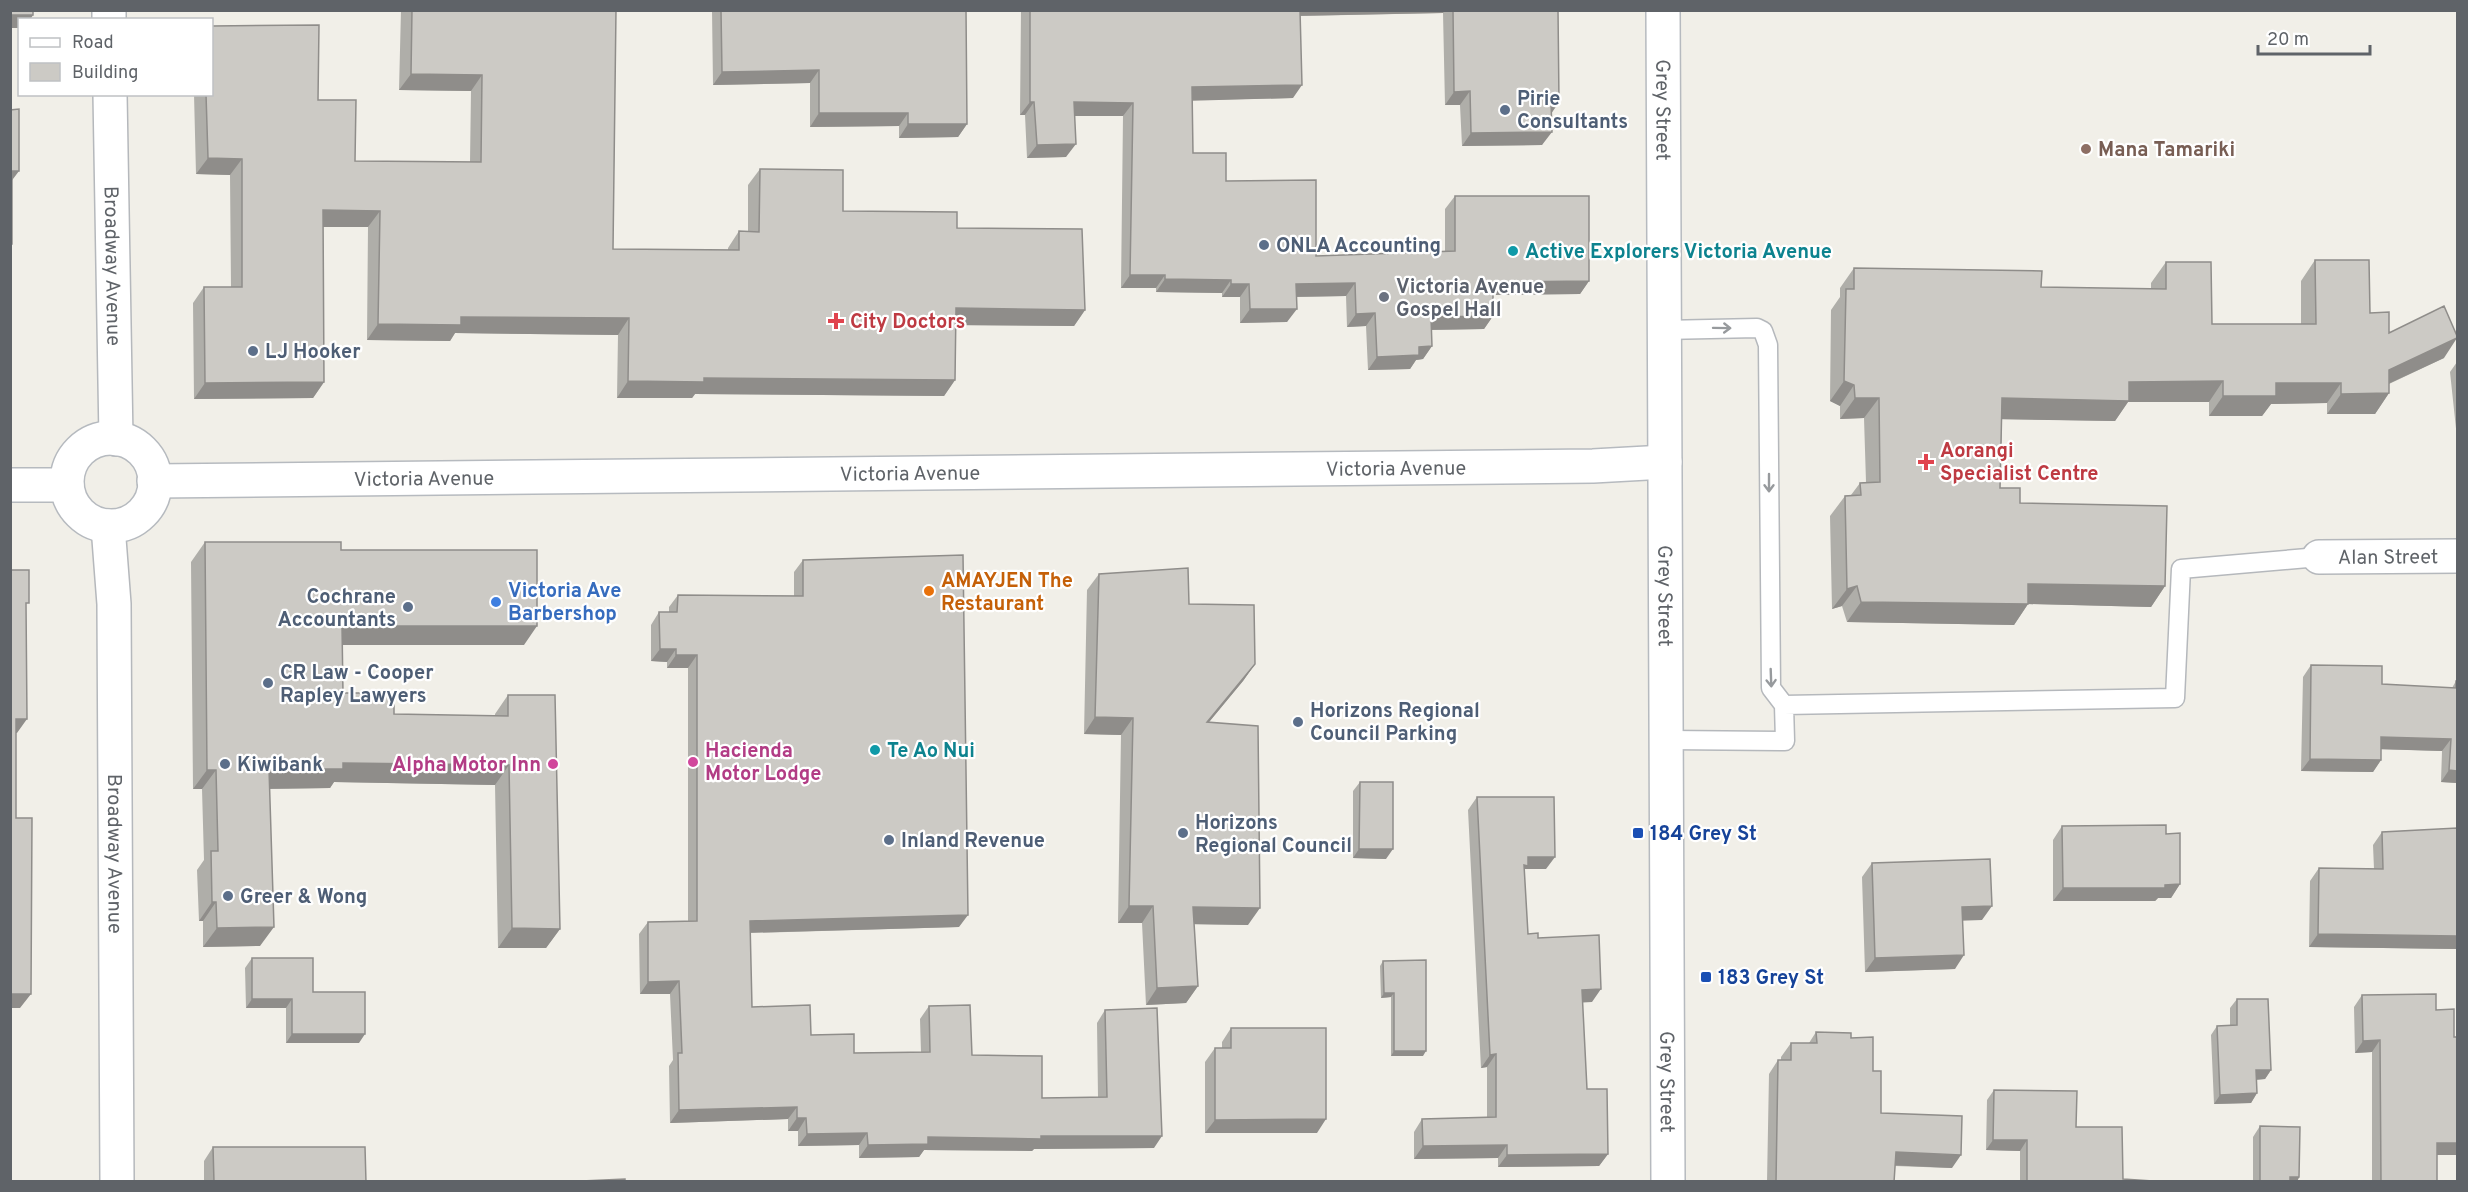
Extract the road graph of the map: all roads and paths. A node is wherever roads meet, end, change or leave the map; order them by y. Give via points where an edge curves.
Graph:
1 (1663, 10) edge
2 (110, 96) edge
3 (1663, 330) junction
4 (116, 439) junction
5 (1665, 462) junction
6 (154, 481) junction
7 (10, 485) edge
8 (67, 485) junction
9 (108, 526) junction
10 (2457, 556) edge
11 (2319, 557) joint
12 (1784, 705) junction
13 (1668, 740) junction
14 (117, 1182) edge
15 (1668, 1182) edge

1 - 3 street, Grey Street
2 - 4 street, Broadway Avenue
3 - 5 street, Grey Street
3 -> 12 lane via 1764,331 1768,345 1771,688
4 - 6 street via 143,452 150,461
4 - 8 street via 94,441 76,454
5 - 6 street, Victoria Avenue via 1593,466
5 - 13 street, Grey Street
6 - 9 street via 153,493 141,513 120,525
7 - 8 street
8 - 9 street via 73,506 88,520
9 - 14 street, Broadway Avenue via 114,616
10 - 11 street, Alan Street
11 - 12 lane via 2181,569 2175,698
12 - 13 lane via 1785,741
13 - 15 street, Grey Street

